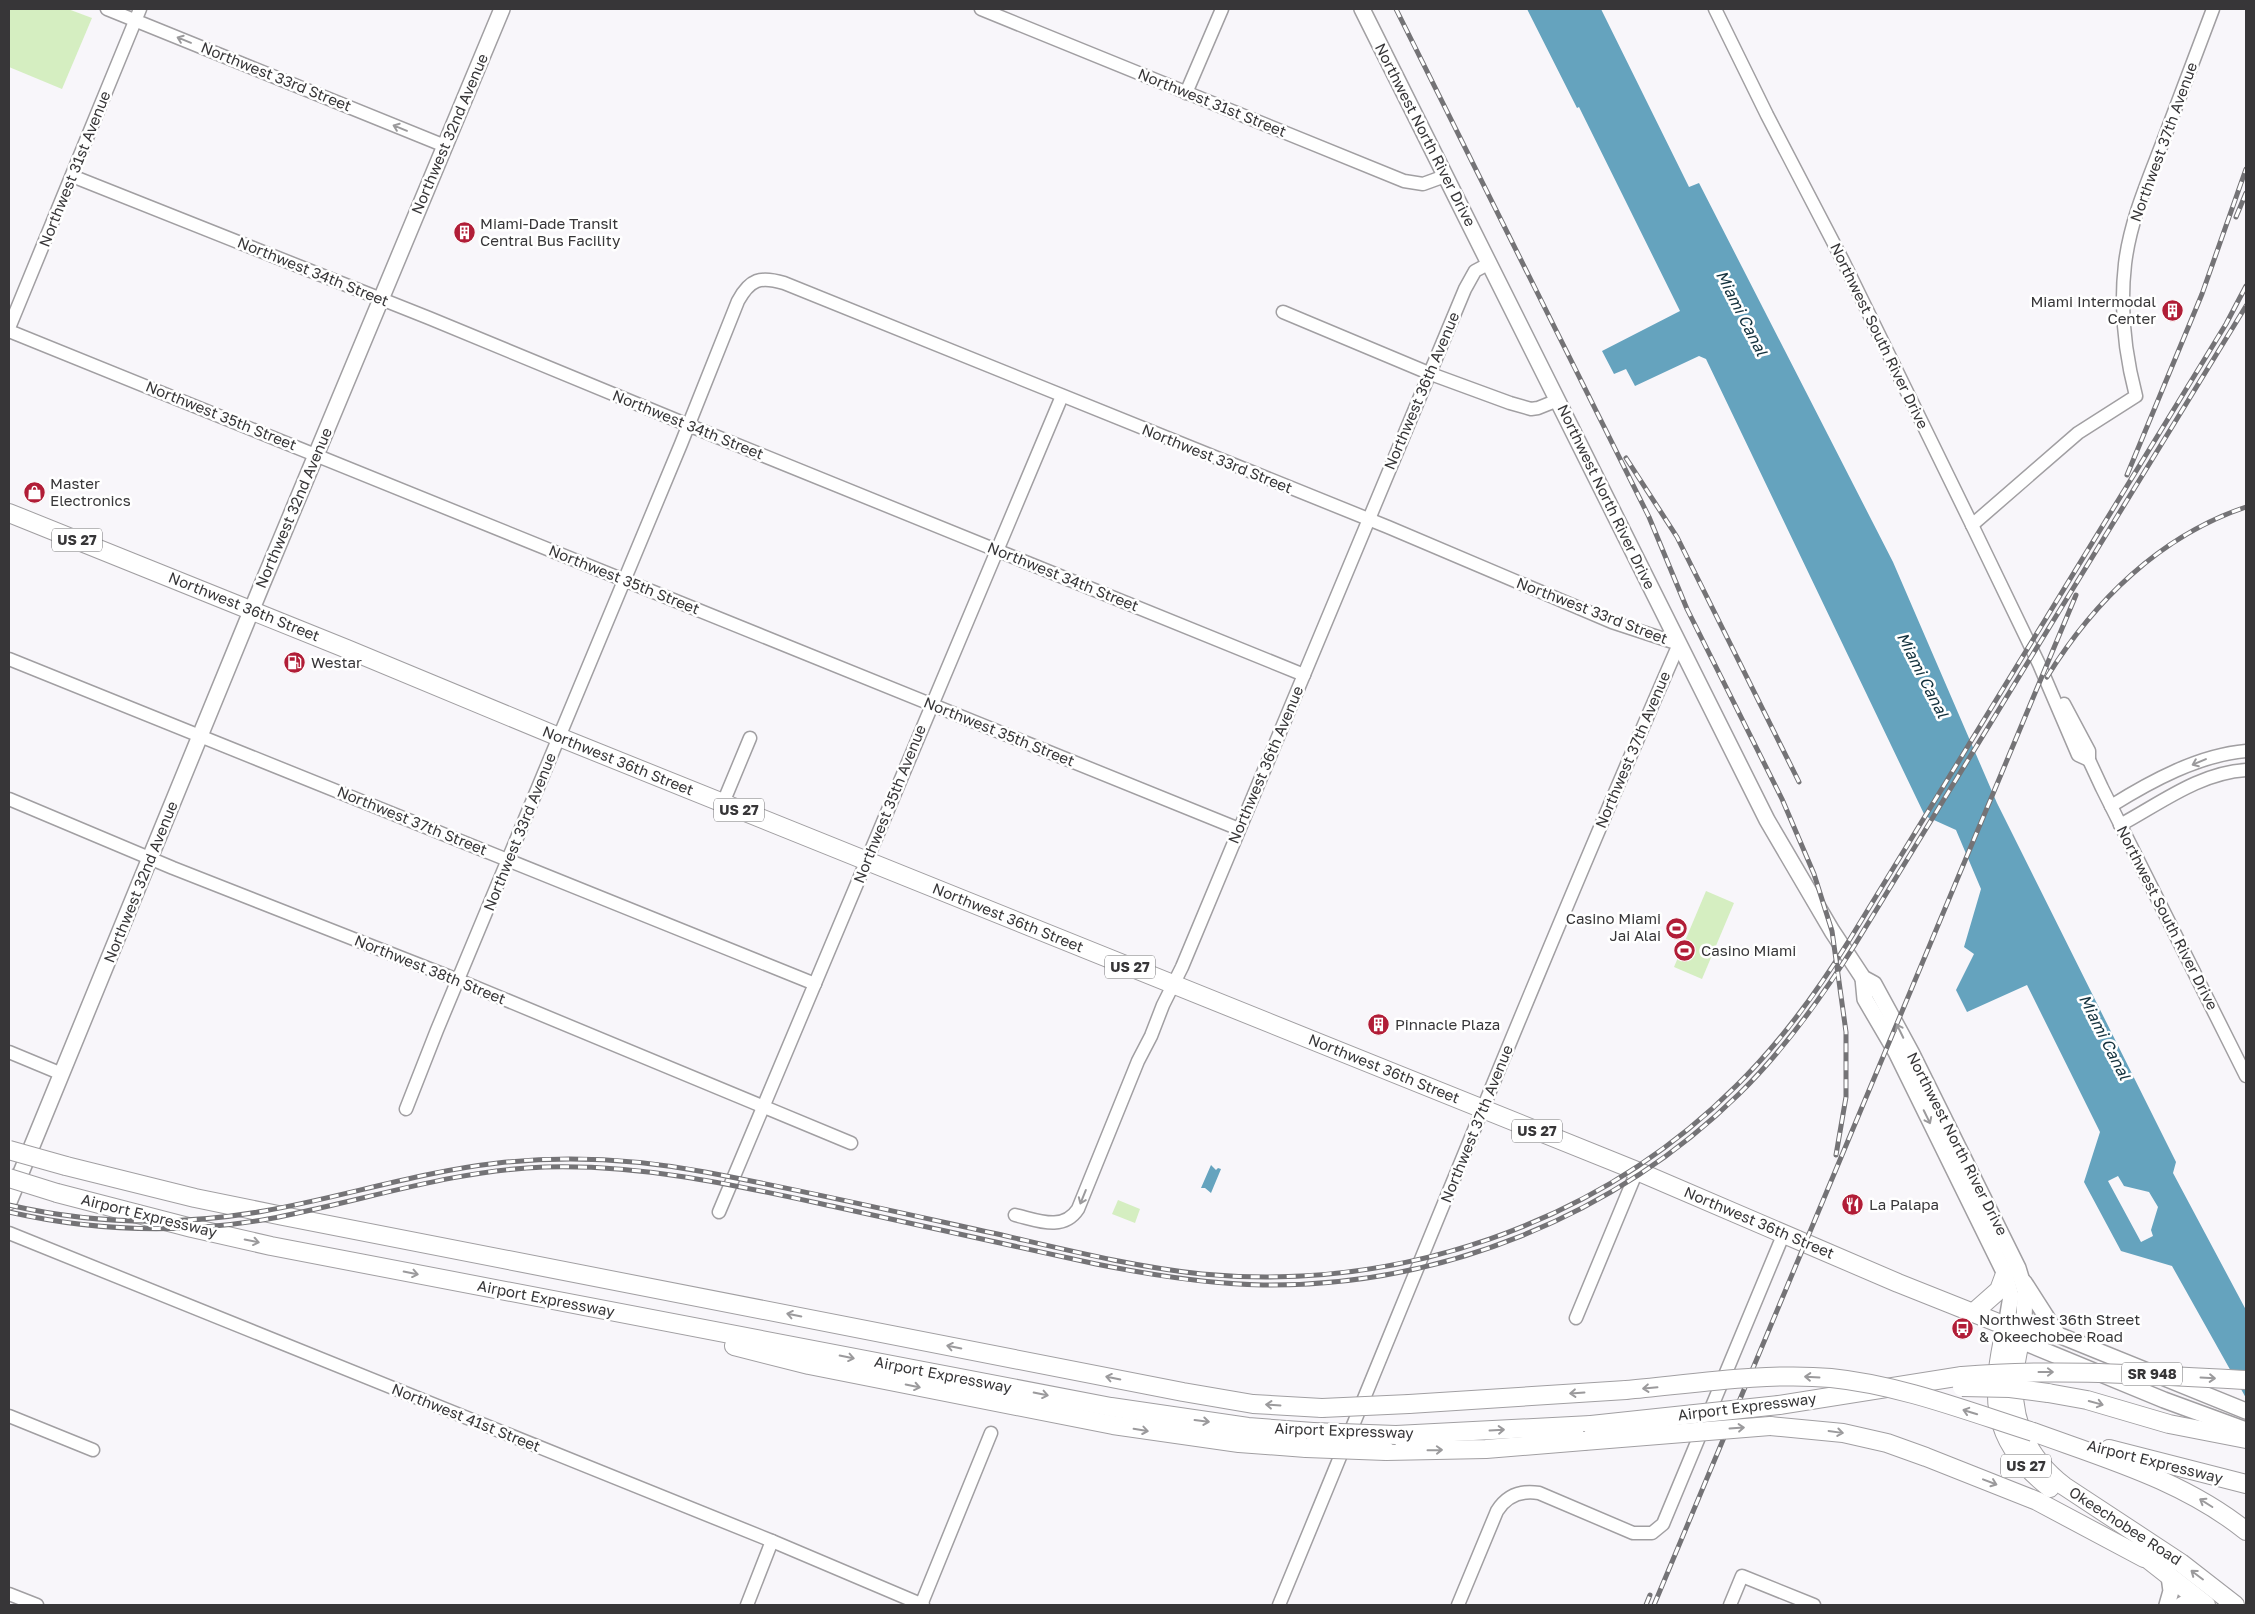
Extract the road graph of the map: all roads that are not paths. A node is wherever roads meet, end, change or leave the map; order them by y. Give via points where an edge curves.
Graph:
1 (106, 9) edge
2 (502, 9) edge
3 (981, 9) edge
4 (1222, 9) edge
5 (1362, 9) edge
6 (1715, 9) edge
7 (2213, 9) edge
8 (138, 15) edge
9 (1186, 93) junction
10 (445, 146) junction
11 (72, 176) junction
12 (1445, 176) junction
13 (1490, 264) junction
14 (754, 281) joint
15 (381, 300) junction
16 (1283, 312) dead end
17 (9, 330) edge
18 (1431, 374) junction
19 (1062, 396) junction
20 (1558, 400) junction
21 (688, 425) junction
22 (316, 455) junction
23 (9, 513) edge
24 (1369, 520) junction
25 (1972, 525) junction
26 (996, 550) junction
27 (624, 580) junction
28 (252, 610) junction
29 (1679, 644) junction
30 (9, 658) edge
31 (1304, 675) junction
32 (932, 704) junction
33 (200, 736) junction
34 (559, 737) junction
35 (750, 738) dead end
36 (2246, 751) edge
37 (2246, 770) edge
38 (9, 800) edge
39 (722, 804) junction
40 (2111, 806) junction
41 (2120, 825) junction
42 (1239, 829) junction
43 (151, 858) junction
44 (509, 860) junction
45 (866, 862) junction
46 (458, 980) junction
47 (815, 984) junction
48 (1174, 985) junction
49 (9, 1052) edge
50 (62, 1074) junction
51 (2246, 1076) edge
52 (764, 1107) junction
53 (406, 1109) dead end
54 (1482, 1109) junction
55 (851, 1143) dead end
56 (9, 1150) edge
57 (1637, 1171) junction
58 (9, 1178) edge
59 (9, 1202) edge
60 (719, 1212) dead end
61 (1015, 1215) dead end
62 (9, 1233) edge
63 (1784, 1233) junction
64 (2014, 1276) junction
65 (593, 1308) junction
66 (1973, 1313) junction
67 (1576, 1318) dead end
68 (2024, 1321) junction
69 (2006, 1326) junction
70 (2058, 1335) junction
71 (2021, 1341) junction
72 (2246, 1380) edge
73 (1962, 1381) junction
74 (2246, 1411) edge
75 (9, 1416) edge
76 (2246, 1430) edge
77 (991, 1433) dead end
78 (2246, 1439) edge
79 (93, 1450) dead end
80 (2115, 1456) junction
81 (2246, 1484) edge
82 (2246, 1531) edge
83 (772, 1541) junction
84 (2144, 1558) junction
85 (2169, 1576) junction
86 (9, 1594) edge
87 (2194, 1603) edge
88 (37, 1605) edge
89 (747, 1605) edge
90 (921, 1605) edge
91 (1279, 1605) edge
92 (1458, 1605) edge
93 (1730, 1605) edge
94 (1814, 1605) edge
95 (2167, 1605) edge
96 (2229, 1605) edge
97 (2235, 1605) edge

1 - 8 street, Northwest 33rd Street
2 - 10 main road, Northwest 32nd Avenue
3 - 9 street, Northwest 31st Street
4 - 9 street
5 - 12 main road, Northwest North River Drive
6 - 25 street, Northwest South River Drive
7 - 25 street, Northwest 37th Avenue via 2139,206 2126,262 2123,286 2125,333 2136,396 2078,433
10 -> 8 street, Northwest 33rd Street
8 - 11 street, Northwest 31st Avenue
9 - 12 street, Northwest 31st Street via 1404,181 1423,184
10 - 15 main road, Northwest 32nd Avenue
11 - 15 street, Northwest 34th Street
11 - 17 street, Northwest 31st Avenue
12 - 13 main road, Northwest North River Drive
13 - 18 street, Northwest 36th Avenue via 1475,271 1470,280
13 - 20 main road, Northwest North River Drive
14 - 19 street, Northwest 33rd Street via 784,283
14 - 21 street, Northwest 33rd Avenue via 738,301
15 - 21 street, Northwest 34th Street
15 - 22 main road, Northwest 32nd Avenue
16 - 18 street
17 - 22 street, Northwest 35th Street
18 - 20 street via 1520,407 1538,408
18 - 24 street, Northwest 36th Avenue
19 - 24 street, Northwest 33rd Street
19 - 26 street, Northwest 35th Avenue
20 - 29 main road, Northwest North River Drive
21 - 26 street, Northwest 34th Street
21 - 27 street, Northwest 33rd Avenue
22 - 27 street, Northwest 35th Street
22 - 28 main road, Northwest 32nd Avenue
23 - 28 highway, Northwest 36th Street / US 27
24 - 29 street, Northwest 33rd Street via 1612,622
24 - 31 street, Northwest 36th Avenue
25 - 40 street, Northwest South River Drive via 2040,664 2078,755 2089,760
26 - 31 street, Northwest 34th Street
26 - 32 street, Northwest 35th Avenue
27 - 32 street, Northwest 35th Street
27 - 34 street, Northwest 33rd Avenue
28 - 33 main road, Northwest 32nd Avenue
28 - 34 highway, Northwest 36th Street / US 27
29 - 54 street, Northwest 37th Avenue
29 - 64 main road, Northwest North River Drive via 1772,828 1863,978 1865,999 1965,1176
30 - 33 street, Northwest 37th Street
31 - 42 street, Northwest 36th Avenue
32 - 42 street, Northwest 35th Street
32 - 45 street, Northwest 35th Avenue
33 - 43 main road, Northwest 32nd Avenue
33 - 44 street, Northwest 37th Street
34 - 39 highway, Northwest 36th Street / US 27
34 - 44 street, Northwest 33rd Avenue
35 - 39 street
36 -> 40 street via 2205,759
37 - 41 street via 2225,772 2198,781
38 - 43 street, Northwest 38th Street
39 - 45 highway, Northwest 36th Street / US 27
40 - 41 street, Northwest South River Drive
41 - 51 street, Northwest South River Drive
42 - 48 street, Northwest 36th Avenue
43 - 46 street, Northwest 38th Street
43 - 50 main road, Northwest 32nd Avenue
44 - 46 street, Northwest 33rd Avenue
44 - 47 street, Northwest 37th Street
45 - 47 street, Northwest 35th Avenue
45 - 48 highway, Northwest 36th Street / US 27
46 - 52 street, Northwest 38th Street
46 - 53 street, Northwest 33rd Avenue
47 - 52 street, Northwest 35th Avenue
48 - 54 highway, Northwest 36th Street / US 27
48 -> 61 street, Northwest 36th Avenue via 1138,1062 1078,1209 1070,1219 1060,1224
49 - 50 street
50 - 59 main road, Northwest 32nd Avenue
52 - 55 street, Northwest 38th Street
52 - 60 street, Northwest 35th Avenue
54 - 57 highway, Northwest 36th Street / US 27
54 - 91 street, Northwest 37th Avenue
80 -> 56 highway, Airport Expressway, bridge via 1891,1388 1831,1378 1787,1376 1626,1390 1322,1408 1254,1404 194,1198
57 - 63 highway, Northwest 36th Street / US 27
57 - 67 street
58 -> 65 highway, Airport Expressway, bridge via 262,1244
62 - 83 street, Northwest 41st Street
63 - 66 highway, Northwest 36th Street / US 27
63 - 92 street via 1663,1524 1652,1533 1633,1533 1539,1493 1522,1492 1510,1497 1497,1511
64 - 66 highway via 2004,1281 1996,1294
64 - 68 main road, Northwest North River Drive via 2025,1299
64 - 69 main road, Northwest North River Drive
64 - 70 main road via 2034,1294
65 -> 73 highway, Airport Expressway, bridge via 1111,1407 1248,1427 1313,1432 1396,1435 1591,1425 1779,1404 1922,1383
65 -> 84 highway, bridge via 809,1365 993,1402 1168,1434 1306,1448 1486,1449 1770,1426 1843,1433 1887,1443 2038,1501
66 - 69 highway, Northwest 36th Street / US 27
68 - 69 highway
68 - 70 main road, SR 948
68 - 71 highway, Okeechobee Road / US 27
69 - 71 main road, Northwest 36th Street / SR 948
69 - 84 highway, Okeechobee Road / US 27 via 1996,1392 2003,1430 2014,1452 2048,1487
70 - 74 main road, SR 948
71 - 76 main road, Northwest 36th Street / SR 948
97 -> 71 highway, Okeechobee Road / US 27 via 2181,1563 2073,1492 2042,1466 2024,1440 2015,1410 2014,1378
73 -> 72 highway, Airport Expressway, bridge via 2002,1372 2082,1372
73 -> 78 highway, bridge via 2087,1400 2169,1424
75 - 79 street
77 - 90 street
80 - 81 highway, Airport Expressway
82 -> 80 highway via 2196,1497
83 - 89 street
83 - 90 street, Northwest 41st Street
84 - 85 highway, Okeechobee Road / US 27
85 - 87 highway, Okeechobee Road / US 27
85 - 95 main road via 2171,1591
86 - 88 street
87 - 96 highway via 2211,1599
93 - 94 street via 1742,1576

